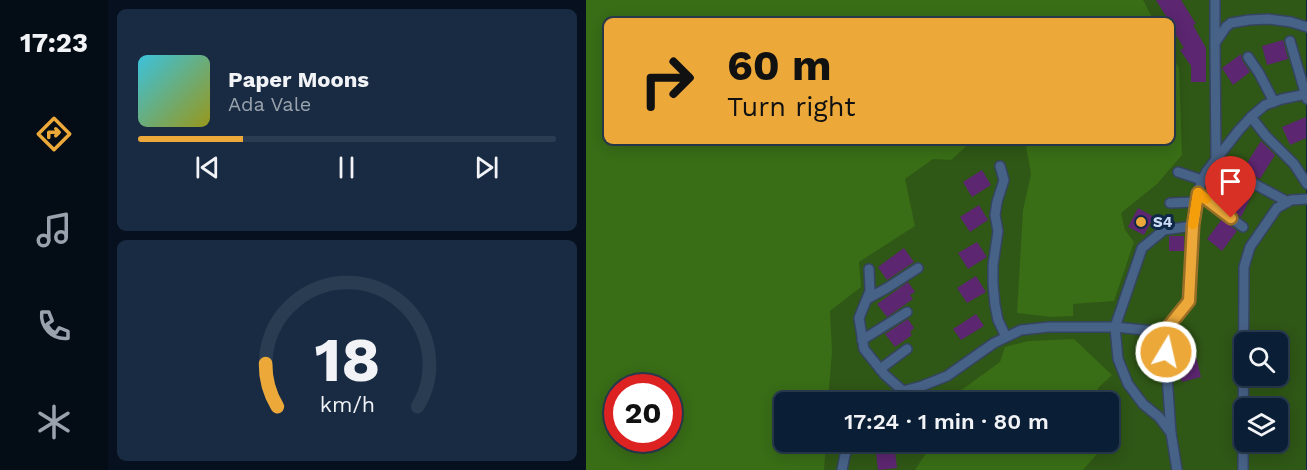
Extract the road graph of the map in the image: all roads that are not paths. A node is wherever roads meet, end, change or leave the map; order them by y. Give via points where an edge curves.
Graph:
1 (1215, 0) edge
2 (1306, 27) edge
3 (1290, 41) dead end
4 (1215, 43) junction
5 (1248, 57) dead end
6 (1306, 96) edge
7 (1274, 102) junction
8 (1251, 117) junction
9 (1216, 159) junction
10 (1000, 166) dead end
11 (1178, 172) dead end
12 (1202, 180) junction
13 (1306, 184) edge
14 (1196, 198) junction
15 (1306, 199) edge
16 (1288, 202) junction
17 (1170, 203) dead end
18 (1193, 226) junction
19 (1243, 227) dead end
20 (918, 268) dead end
21 (869, 269) dead end
22 (867, 299) junction
23 (907, 312) dead end
24 (1115, 327) junction
25 (1164, 332) junction
26 (1006, 337) junction
27 (862, 340) junction
28 (907, 349) dead end
29 (880, 369) junction
30 (903, 391) joint
31 (1171, 433) junction
32 (846, 452) edge
33 (842, 470) edge
34 (1177, 470) edge
35 (1243, 470) edge

1 - 4 lane
2 - 4 lane via 1268,19 1231,23
3 - 6 lane
4 - 9 lane
5 - 7 lane
6 - 7 lane
7 - 8 lane
8 - 9 lane
8 - 13 lane via 1294,164
9 - 12 lane
9 - 16 lane
10 - 26 lane via 1004,180 996,208 993,284 998,320
11 - 12 lane
12 - 14 lane
14 - 17 lane
14 - 18 lane
14 - 19 lane
15 - 16 lane
16 - 35 lane via 1270,218 1250,248 1244,267
18 - 24 lane via 1164,230 1142,248
18 - 25 lane via 1189,301
20 - 22 lane
21 - 22 lane
22 - 27 lane via 859,318
23 - 27 lane
24 - 25 lane
24 - 26 lane via 1040,328
24 - 31 lane via 1118,359 1128,384
25 - 31 lane
26 - 30 lane via 947,376
27 - 29 lane via 864,349
28 - 29 lane
29 - 30 lane
31 - 34 lane
32 - 33 lane

